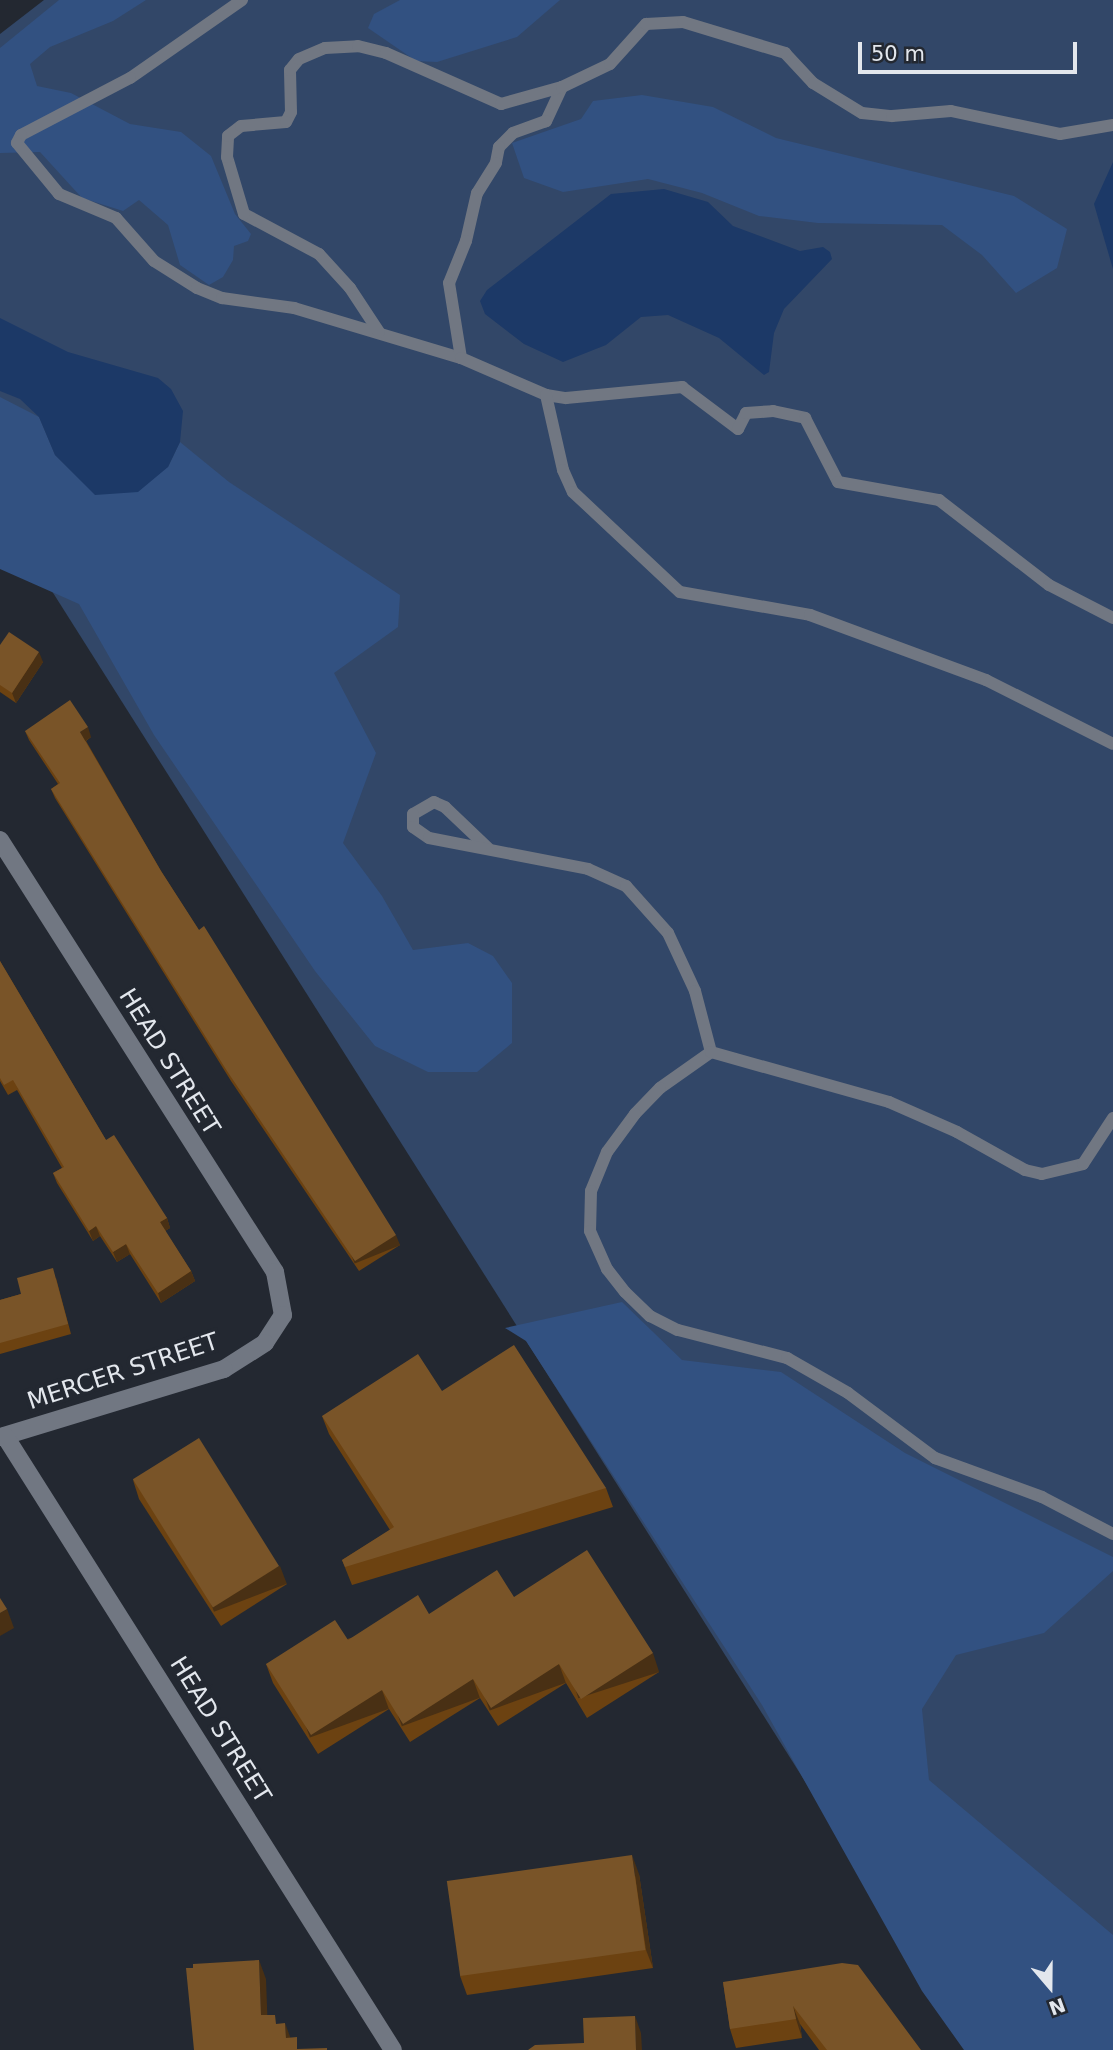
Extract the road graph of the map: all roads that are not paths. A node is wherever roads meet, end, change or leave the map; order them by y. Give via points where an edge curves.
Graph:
1 (242, 0) edge
2 (562, 87) junction
3 (1113, 125) edge
4 (379, 332) junction
5 (461, 358) junction
6 (547, 395) junction
7 (1113, 618) edge
8 (1113, 744) edge
9 (0, 840) edge
10 (488, 848) junction
11 (700, 1013) junction
12 (711, 1052) junction
13 (690, 1066) junction
14 (1113, 1118) edge
15 (283, 1315) joint
16 (2, 1436) edge
17 (1113, 1534) edge
18 (393, 2050) edge

1 - 4 lane via 130,78 21,135 17,143 59,194 116,218 155,261 180,279 222,298 294,308
2 - 3 lane via 610,64 646,24 683,22 785,54 813,83 862,113 892,116 951,111 1060,134
2 - 4 lane via 501,104 386,53 333,46 312,52 290,70 291,111 286,122 241,126 228,136 227,157 244,214 319,254 350,288
2 - 5 lane via 546,121 513,133 499,147 496,163 477,192 466,241 449,283
4 - 5 lane
5 - 6 lane
6 - 7 lane via 566,398 682,387 738,429 746,413 773,411 804,418 838,482 939,500 1049,585
6 - 8 lane via 563,470 573,492 680,592 810,615 986,680
9 - 15 street, HEAD STREET via 275,1272
10 - 10 lane via 417,833 413,814 434,802
10 - 11 lane via 589,869 626,886 668,933
11 - 12 lane
11 - 13 lane via 700,1051
12 - 13 lane
12 - 14 lane via 878,1098 920,1114 1025,1170 1042,1174 1083,1164
13 - 17 lane via 635,1114 607,1152 591,1191 590,1231 607,1269 625,1292 649,1316 678,1330 787,1358 848,1393 935,1458 1042,1497
15 - 16 street, MERCER STREET via 265,1343 225,1369
16 - 18 street, HEAD STREET

